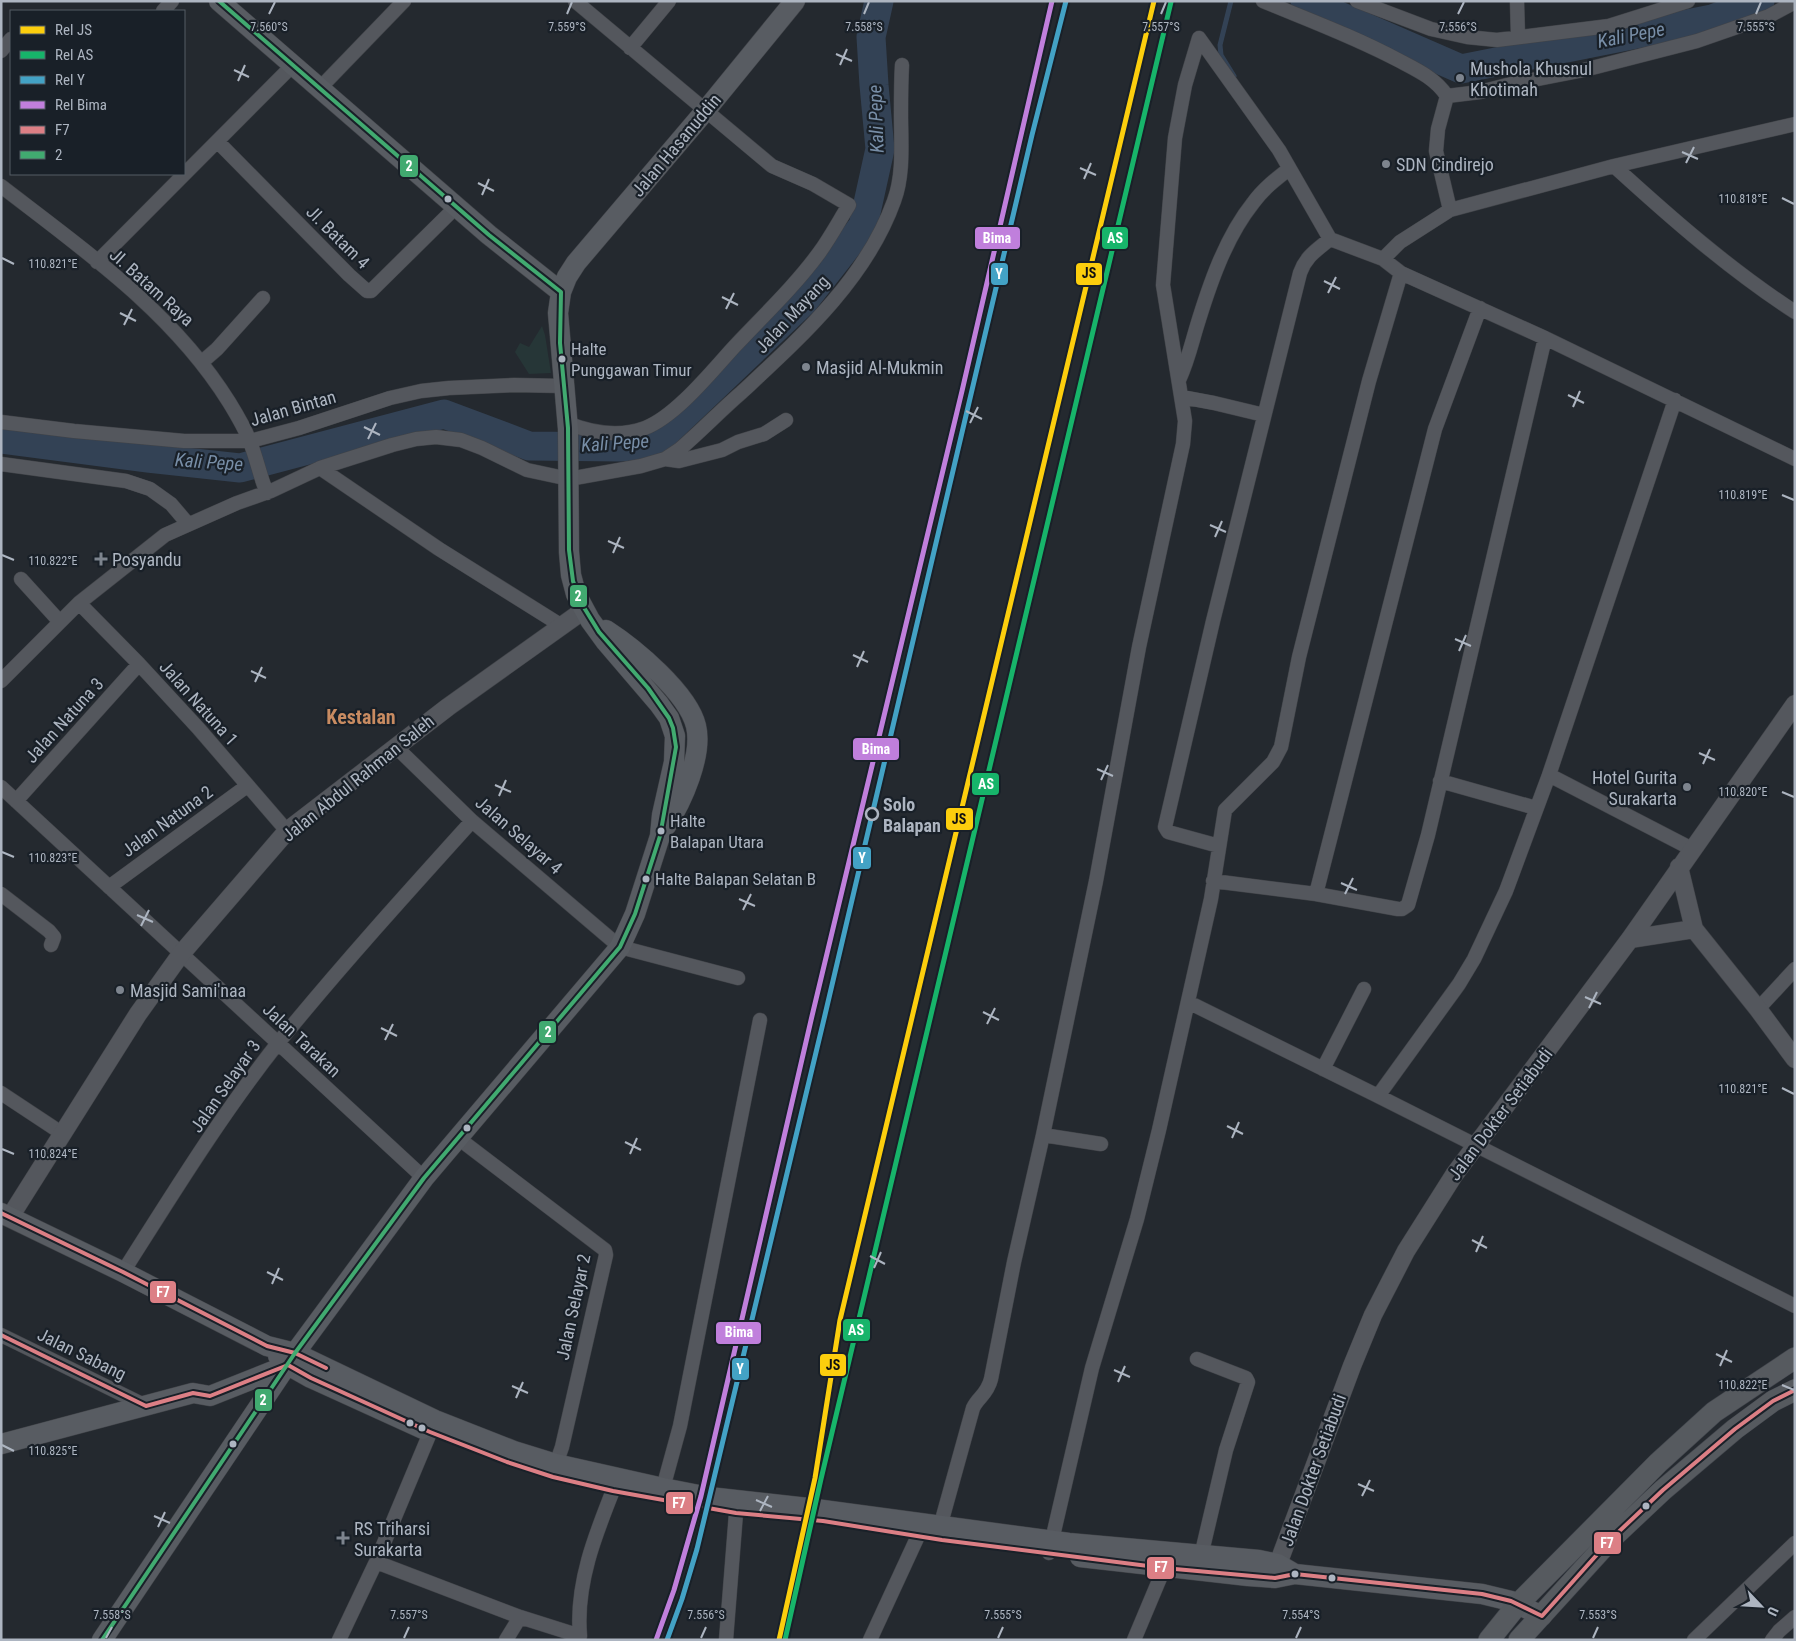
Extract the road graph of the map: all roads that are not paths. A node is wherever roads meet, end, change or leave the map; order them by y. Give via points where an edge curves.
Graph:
1 (218, 1) edge
2 (404, 1) edge
3 (575, 1) edge
4 (669, 1) edge
5 (795, 1) edge
6 (1263, 1) edge
7 (1357, 1) edge
8 (1518, 1) edge
9 (1688, 1) edge
10 (1795, 2) edge
11 (1518, 37) junction
12 (10, 40) edge
13 (630, 48) junction
14 (1, 51) edge
15 (293, 65) junction
16 (902, 65) dead end
17 (319, 88) junction
18 (1447, 96) junction
19 (706, 110) junction
20 (1795, 124) edge
21 (218, 142) junction
22 (1614, 166) junction
23 (1290, 168) junction
24 (185, 175) edge
25 (185, 175) edge
26 (1, 186) edge
27 (456, 207) junction
28 (1450, 210) junction
29 (1330, 239) junction
30 (1383, 259) junction
31 (97, 262) junction
32 (1401, 273) junction
33 (561, 292) junction
34 (263, 298) dead end
35 (1480, 308) junction
36 (1795, 312) edge
37 (1545, 338) junction
38 (202, 362) junction
39 (1179, 380) junction
40 (564, 386) junction
41 (1182, 397) junction
42 (1675, 400) junction
43 (1264, 415) junction
44 (786, 420) dead end
45 (1, 422) edge
46 (567, 426) junction
47 (250, 441) junction
48 (665, 459) junction
49 (1795, 459) edge
50 (1, 464) edge
51 (320, 468) junction
52 (568, 474) junction
53 (266, 489) junction
54 (188, 524) junction
55 (21, 578) dead end
56 (79, 603) junction
57 (587, 615) junction
58 (60, 622) junction
59 (562, 626) junction
60 (140, 664) junction
61 (1, 681) edge
62 (686, 703) junction
63 (1795, 704) edge
64 (669, 718) junction
65 (396, 747) junction
66 (1549, 775) junction
67 (1440, 781) junction
68 (247, 786) junction
69 (1, 787) edge
70 (16, 801) junction
71 (1536, 808) junction
72 (472, 821) junction
73 (287, 831) junction
74 (660, 836) junction
75 (1219, 846) junction
76 (1692, 850) junction
77 (1679, 867) junction
78 (1213, 881) junction
79 (110, 887) junction
80 (1, 894) edge
81 (1316, 894) junction
82 (1694, 929) junction
83 (1630, 939) junction
84 (51, 945) dead end
85 (620, 947) junction
86 (181, 954) junction
87 (1795, 969) edge
88 (738, 978) dead end
89 (1364, 989) dead end
90 (1188, 1002) junction
91 (1758, 1009) junction
92 (760, 1020) dead end
93 (278, 1044) junction
94 (1795, 1060) edge
95 (1323, 1069) junction
96 (1, 1093) edge
97 (1378, 1096) junction
98 (63, 1134) junction
99 (1042, 1135) junction
100 (458, 1138) junction
101 (1101, 1144) dead end
102 (1476, 1145) junction
103 (424, 1178) junction
104 (4, 1221) edge
105 (123, 1272) junction
106 (1795, 1306) edge
107 (1, 1335) edge
108 (282, 1356) junction
109 (1795, 1358) edge
110 (1197, 1359) dead end
111 (1795, 1390) edge
112 (146, 1406) junction
113 (432, 1426) junction
114 (1, 1444) edge
115 (556, 1464) junction
116 (615, 1485) junction
117 (663, 1488) junction
118 (736, 1513) junction
119 (926, 1529) junction
120 (1795, 1543) edge
121 (1051, 1547) junction
122 (1201, 1556) junction
123 (1167, 1560) junction
124 (376, 1562) junction
125 (1283, 1572) junction
126 (1518, 1604) junction
127 (1542, 1616) junction
128 (520, 1617) junction
129 (1795, 1617) edge
130 (580, 1638) edge
131 (102, 1640) edge
132 (339, 1640) edge
133 (506, 1640) edge
134 (726, 1640) edge
135 (870, 1640) edge
136 (1134, 1640) edge
137 (1489, 1640) edge
138 (1518, 1640) edge
139 (1694, 1640) edge
140 (1772, 1640) edge

1 - 15 main road
2 - 17 street
3 - 13 street
4 - 13 street
5 - 19 main road, Jalan Hasanuddin
6 - 18 street via 1370,44 1430,77
7 - 11 street via 1440,31 1497,40
8 - 11 street
9 - 11 street via 1609,26
10 - 18 street via 1769,16 1698,41 1584,70
12 - 14 street
13 - 19 street
15 - 17 main road
15 - 21 street
16 - 48 street, Jalan Mayang via 902,150 898,185 881,230 863,262 796,342 703,429
17 - 27 main road
18 - 28 street via 1436,150
19 - 33 main road, Jalan Hasanuddin via 576,264
19 - 46 street via 772,166 849,204 818,254 783,296 720,365 664,417 646,428 629,432 597,433
20 - 22 street
21 - 25 street
21 - 27 street, Jl. Batam 4 via 367,291 375,288
22 - 28 street
22 - 36 street via 1682,227 1758,288
23 - 29 street
23 - 39 street via 1267,186 1240,220 1223,254
23 - 39 street via 1199,38 1178,112 1164,261 1163,285
24 - 31 street
26 - 31 street, Jl. Batam Raya
27 - 33 main road
28 - 30 street via 1400,242
29 - 30 street
29 - 43 street via 1312,252 1303,264
30 - 32 street
31 - 38 street, Jl. Batam Raya via 159,315
32 - 35 street
32 - 75 street via 1369,380 1299,657 1281,747 1273,762 1226,810
33 - 40 main road via 558,313
34 - 38 street via 218,349
35 - 37 street
35 - 81 street via 1435,429
37 - 42 street
37 - 67 street
38 - 47 street, Jl. Batam Raya via 230,402
39 - 41 street
40 - 46 main road
40 - 47 street, Jalan Bintan via 514,385 421,391
41 - 43 street
41 - 99 street via 1185,420 1183,444 1139,646 1096,881
42 - 49 street
42 - 66 street
43 - 75 street via 1166,827 1168,832
44 - 48 street via 764,434 722,450 679,461
45 - 47 street, Jalan Bintan via 158,439
46 - 52 main road
47 - 53 street, Jl. Batam Raya
48 - 52 street, Jalan Mayang via 641,466
50 - 54 street via 126,481 150,489 171,504
51 - 52 street, Jalan Mayang via 416,439 450,438 482,448 538,474
51 - 53 street, Jalan Mayang
51 - 59 street via 439,549
52 - 57 main road via 570,569 576,594
53 - 54 street, Jalan Mayang
54 - 56 street, Jalan Mayang via 165,535
55 - 58 street
56 - 58 street, Jalan Mayang
56 - 60 street, Jalan Natuna 1
57 - 59 street, Jalan Abdul Rahman Saleh
57 - 62 main road via 632,648
57 - 64 main road
58 - 61 street, Jalan Mayang
59 - 65 street, Jalan Abdul Rahman Saleh
60 - 68 street, Jalan Natuna 1
60 - 70 street, Jalan Natuna 3
62 - 64 main road
62 - 74 main road via 696,726 696,755 682,798
63 - 76 street, Jalan Dokter Setiabudi
64 - 74 main road via 676,747
65 - 72 street, Jalan Selayar 4
65 - 73 street, Jalan Abdul Rahman Saleh
66 - 71 street
66 - 76 street
67 - 71 street
67 - 81 street via 1428,835 1405,908
68 - 73 street, Jalan Natuna 1
68 - 79 street, Jalan Natuna 2
69 - 70 street, Jalan Tarakan
70 - 79 street, Jalan Tarakan
71 - 97 street via 1506,892 1474,959
72 - 85 street, Jalan Selayar 4
72 - 93 street, Jalan Selayar 3
73 - 86 street, Jalan Abdul Rahman Saleh
74 - 85 main road via 635,914
75 - 78 street
76 - 77 street, Jalan Dokter Setiabudi
77 - 82 street
77 - 83 street, Jalan Dokter Setiabudi
78 - 81 street
78 - 90 street
79 - 86 street, Jalan Tarakan
80 - 84 street via 49,931 54,938
82 - 83 street
82 - 91 street
83 - 102 street, Jalan Dokter Setiabudi
85 - 88 street
85 - 100 main road
86 - 93 street, Jalan Tarakan
86 - 98 street, Jalan Abdul Rahman Saleh via 138,1014
87 - 91 street
89 - 95 street
90 - 95 street
90 - 121 street via 1137,1219 1092,1368
91 - 94 street
92 - 117 street via 680,1426
93 - 103 street, Jalan Tarakan
93 - 105 street, Jalan Selayar 3 via 228,1111
95 - 97 street
96 - 98 street
97 - 102 street
98 - 104 street, Jalan Abdul Rahman Saleh
99 - 101 street
99 - 119 street via 990,1383 984,1396 974,1404
100 - 103 main road
100 - 115 street, Jalan Selayar 2 via 605,1250
102 - 106 street
102 - 125 street, Jalan Dokter Setiabudi via 1406,1251 1373,1315 1352,1366
103 - 108 main road
104 - 105 main road
105 - 108 main road
107 - 112 street, Jalan Sabang
108 - 112 main road via 210,1396 193,1393
108 - 113 main road via 311,1378
108 - 131 main road
109 - 126 main road via 1714,1412 1641,1479
110 - 122 street via 1246,1378 1248,1382 1226,1450
111 - 127 main road via 1773,1401 1736,1429 1664,1490 1612,1539
112 - 114 main road
113 - 115 main road
113 - 116 main road via 507,1462 553,1477
113 - 124 street
115 - 116 main road
116 - 117 main road
116 - 118 main road
116 - 130 street via 585,1569 579,1610
117 - 119 main road via 709,1497 808,1508
118 - 119 main road
118 - 134 street
119 - 121 main road
119 - 135 street
120 - 139 street
121 - 123 main road
122 - 123 main road
122 - 125 main road via 1259,1560
123 - 125 main road
123 - 136 street
124 - 128 street
124 - 132 street
125 - 126 main road via 1482,1594
126 - 127 main road
126 - 137 main road
127 - 138 main road
128 - 130 street
128 - 133 street
129 - 140 street

